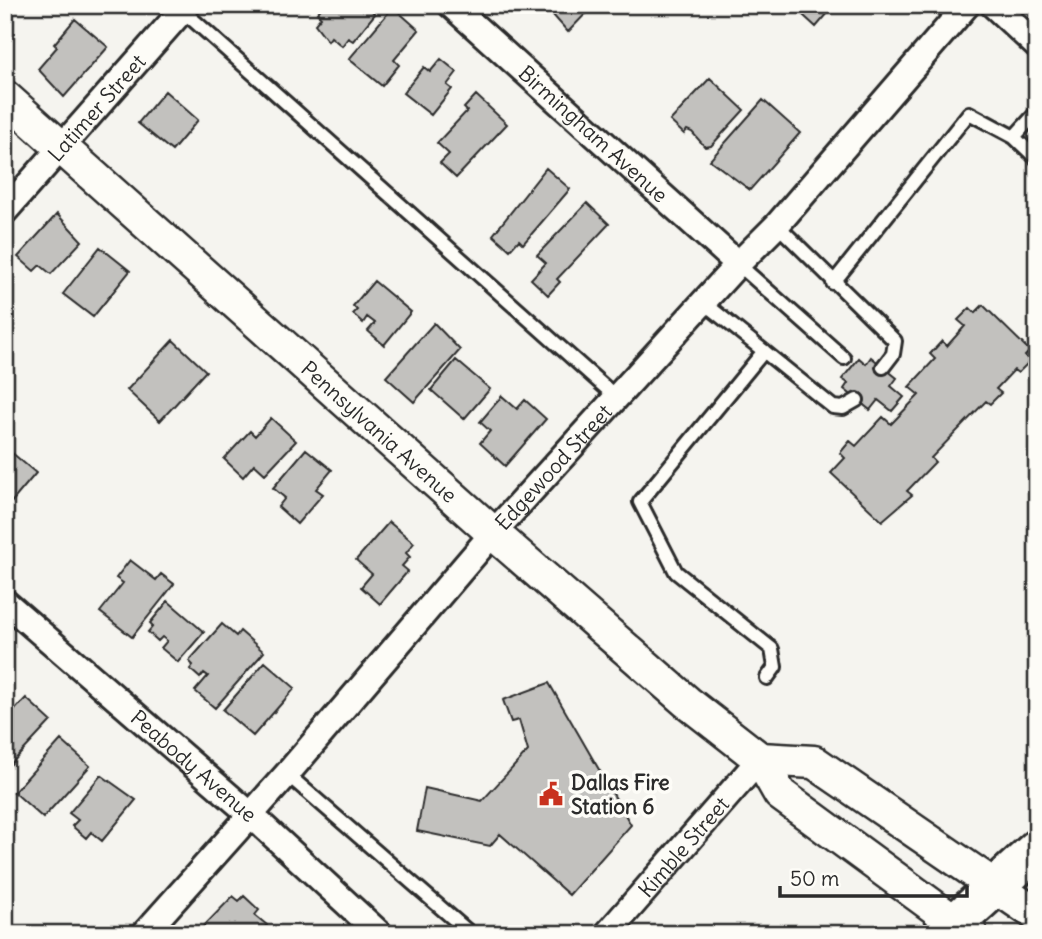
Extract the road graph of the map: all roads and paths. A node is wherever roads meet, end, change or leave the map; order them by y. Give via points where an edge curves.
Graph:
1 (451, 5) edge
2 (967, 5) edge
3 (993, 5) edge
4 (185, 8) edge
5 (1037, 46) edge
6 (5, 97) edge
7 (1037, 113) edge
8 (1014, 138) junction
9 (62, 148) junction
10 (1037, 159) edge
11 (5, 211) edge
12 (777, 225) junction
13 (738, 264) junction
14 (833, 283) junction
15 (704, 302) junction
16 (764, 351) junction
17 (844, 358) dead end
18 (883, 367) dead end
19 (616, 397) junction
20 (857, 400) dead end
21 (493, 533) junction
22 (5, 602) edge
23 (767, 678) dead end
24 (760, 759) junction
25 (287, 774) junction
26 (251, 815) junction
27 (1037, 849) edge
28 (996, 886) junction
29 (1037, 915) edge
30 (957, 930) edge
31 (144, 934) edge
32 (380, 934) edge
33 (471, 934) edge
34 (607, 934) edge

1 - 13 street, Birmingham Avenue
2 - 12 street, Edgewood Street
3 - 5 street
4 - 9 street, Latimer Street
4 - 19 lane
6 - 9 street, Pennsylvania Avenue
7 - 8 lane
8 - 10 lane
8 - 14 lane via 969,113
9 - 11 street, Latimer Street
9 - 21 street, Pennsylvania Avenue
12 - 13 street, Edgewood Street
12 - 14 lane
13 - 15 street, Edgewood Street
13 - 17 lane
14 - 18 lane via 895,341 893,355
15 - 16 lane
15 - 19 street, Edgewood Street
16 - 20 lane via 833,407 843,408
16 - 23 lane via 640,502 676,572 772,649 775,667
19 - 21 street, Edgewood Street
21 - 24 street, Pennsylvania Avenue via 687,702
21 - 25 street, Edgewood Street
22 - 26 street, Peabody Avenue
24 - 28 street via 814,762
24 - 30 street, Pennsylvania Avenue via 780,794
24 - 34 street, Kimble Street
25 - 26 street, Edgewood Street
25 - 33 lane
26 - 31 street, Edgewood Street
26 - 32 street, Peabody Avenue
27 - 28 main road
28 - 29 street
28 - 30 main road

